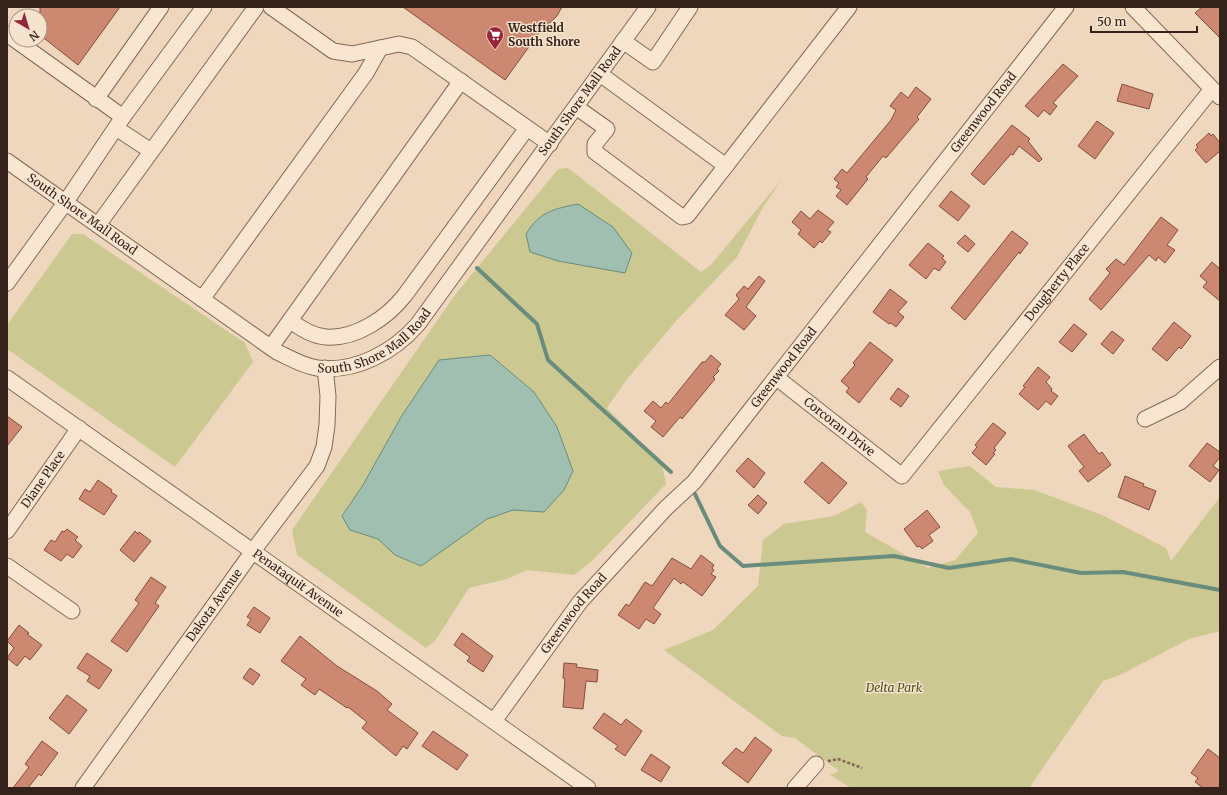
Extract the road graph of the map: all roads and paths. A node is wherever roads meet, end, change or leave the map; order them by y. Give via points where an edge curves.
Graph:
1 (161, 7) edge
2 (204, 7) edge
3 (256, 7) edge
4 (271, 7) edge
5 (648, 7) edge
6 (690, 7) edge
7 (849, 7) edge
8 (1066, 7) edge
9 (1133, 7) edge
10 (7, 34) edge
11 (623, 41) junction
12 (380, 48) junction
13 (600, 74) junction
14 (461, 81) junction
15 (1216, 93) edge
16 (96, 99) junction
17 (576, 107) junction
18 (119, 122) junction
19 (527, 128) junction
20 (550, 144) junction
21 (151, 151) junction
22 (7, 161) edge
23 (726, 166) junction
24 (65, 202) junction
25 (98, 226) junction
26 (7, 283) edge
27 (202, 299) junction
28 (290, 321) junction
29 (271, 347) junction
30 (1220, 367) edge
31 (325, 368) junction
32 (7, 378) edge
33 (777, 378) junction
34 (1144, 419) dead end
35 (79, 428) junction
36 (902, 476) joint
37 (7, 531) edge
38 (253, 552) junction
39 (7, 566) edge
40 (72, 611) dead end
41 (494, 721) junction
42 (816, 764) joint
43 (862, 768) dead end
44 (83, 788) edge
45 (588, 788) edge
46 (795, 788) edge

1 - 16 street
2 - 18 street
3 - 21 street
4 - 12 street via 333,51 352,54
5 - 11 street, South Shore Mall Road
6 - 11 street via 653,62
7 - 23 street
8 - 33 street, Greenwood Road
9 - 15 street
10 - 16 street
11 - 13 street, South Shore Mall Road
12 - 14 street via 399,44 412,47
12 - 27 street via 366,72
13 - 17 street, South Shore Mall Road
13 - 23 street
14 - 19 street
14 - 28 street
15 - 36 street, Dougherty Place
16 - 18 street
17 - 20 street, South Shore Mall Road
17 - 23 street via 606,128 596,144 595,152 682,217 693,210
18 - 21 street
18 - 24 street
19 - 20 street
19 - 28 street via 405,295 384,317 345,335 325,337 308,332
20 - 31 street, South Shore Mall Road via 410,334 391,349 372,359
21 - 25 street
22 - 24 street, South Shore Mall Road
24 - 25 street, South Shore Mall Road
24 - 26 street
25 - 27 street, South Shore Mall Road
27 - 29 street, South Shore Mall Road
28 - 29 street
29 - 31 street, South Shore Mall Road via 309,366
30 - 34 street via 1180,402
31 - 38 street, Dakota Avenue via 328,410 326,438 321,458
32 - 35 street, Penataquit Avenue
33 - 36 street, Corcoran Drive
33 - 41 street, Greenwood Road via 694,482 666,508 580,602
35 - 37 street, Diane Place
35 - 38 street, Penataquit Avenue
38 - 41 street, Penataquit Avenue
38 - 44 street, Dakota Avenue
39 - 40 street
41 - 45 street, Penataquit Avenue
42 - 43 path via 838,759
42 - 46 street

